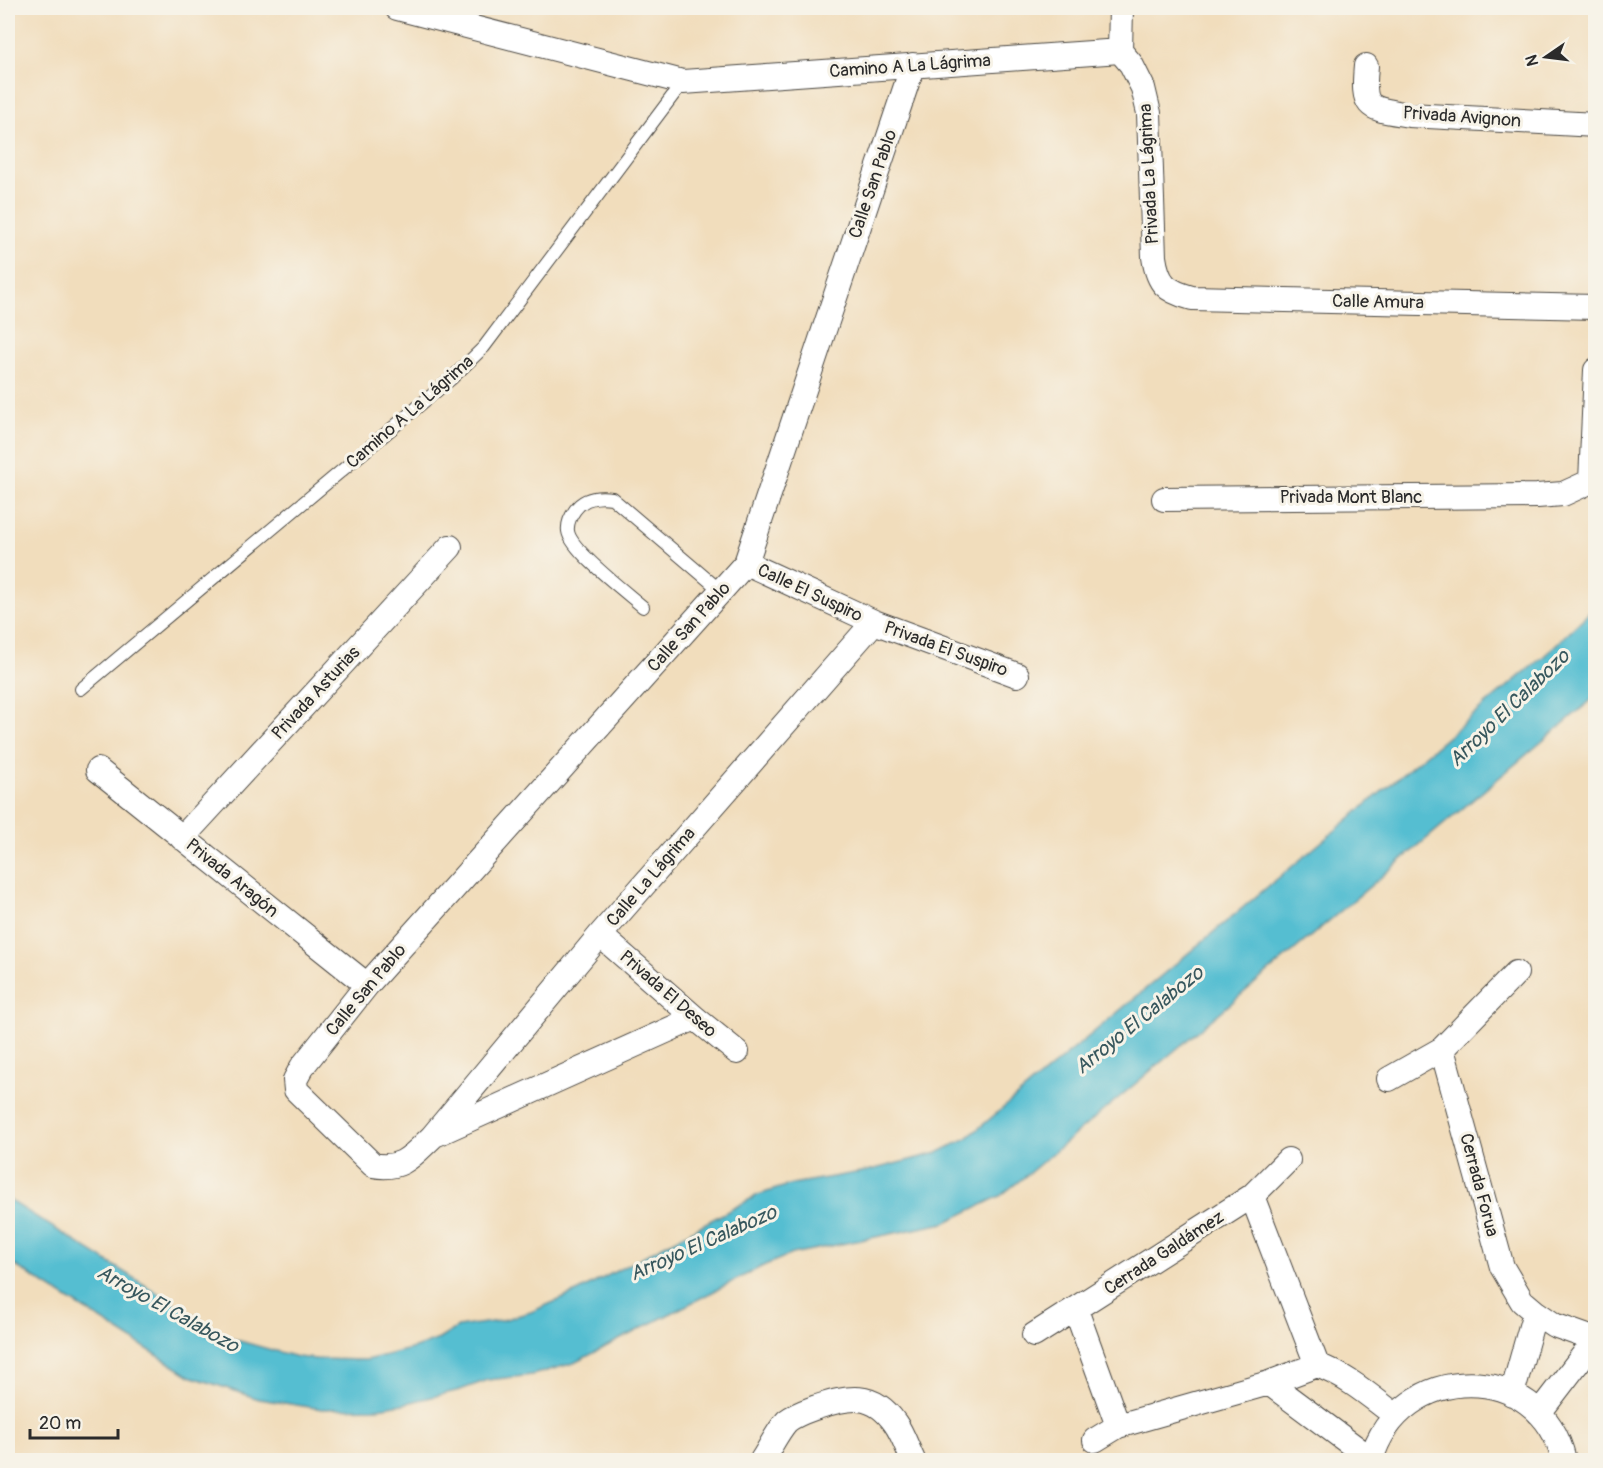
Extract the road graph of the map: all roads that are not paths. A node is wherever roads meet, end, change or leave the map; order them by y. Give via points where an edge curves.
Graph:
1 (397, 8) edge
2 (1121, 8) edge
3 (1125, 58) junction
4 (913, 65) junction
5 (1366, 66) dead end
6 (683, 82) junction
7 (1596, 125) edge
8 (1164, 285) joint
9 (1596, 307) edge
10 (1596, 370) edge
11 (1593, 480) edge
12 (1164, 499) dead end
13 (450, 547) dead end
14 (746, 563) junction
15 (721, 591) junction
16 (643, 607) dead end
17 (874, 622) junction
18 (1017, 675) dead end
19 (81, 689) dead end
20 (98, 770) dead end
21 (182, 838) junction
22 (600, 935) junction
23 (1516, 973) dead end
24 (367, 986) junction
25 (695, 1018) junction
26 (1442, 1049) junction
27 (737, 1052) dead end
28 (1389, 1079) dead end
29 (296, 1090) joint
30 (432, 1137) junction
31 (1288, 1160) dead end
32 (1252, 1196) junction
33 (1076, 1310) junction
34 (1534, 1312) junction
35 (1034, 1335) dead end
36 (1595, 1340) edge
37 (1317, 1365) junction
38 (1269, 1383) junction
39 (1512, 1394) junction
40 (1539, 1413) junction
41 (1395, 1415) junction
42 (1119, 1426) junction
43 (1095, 1440) dead end
44 (1371, 1460) edge
45 (762, 1461) edge
46 (913, 1461) edge
47 (1564, 1461) edge

1 - 6 street, Camino A La Lágrima
2 - 3 street
3 - 4 street, Camino A La Lágrima
3 - 8 street, Privada La Lágrima via 1143,88 1149,113 1154,257
4 - 6 street, Camino A La Lágrima
4 - 14 street, Calle San Pablo
5 - 7 street, Privada Avignon via 1364,91 1371,106 1378,110
6 - 19 lane, Camino A La Lágrima via 484,347 451,379
8 - 9 street, Calle Amura via 1173,293 1192,298
10 - 11 street
11 - 12 street, Privada Mont Blanc via 1563,494 1537,496
13 - 21 street, Privada Asturias
14 - 15 street, Calle San Pablo
14 - 17 street, Calle El Suspiro
15 - 16 lane via 612,498 596,496 579,505 569,518 568,533 574,547
15 - 24 street, Calle San Pablo
17 - 18 street, Privada El Suspiro
17 - 22 street, Calle La Lágrima
20 - 21 street, Privada Aragón
21 - 24 street, Privada Aragón
22 - 25 street, Privada El Deseo
22 - 30 street, Calle La Lágrima
23 - 26 street
24 - 29 street, Calle San Pablo via 302,1067 295,1080
25 - 27 street, Privada El Deseo
25 - 30 street, Calle La Lágrima
26 - 28 street
26 - 34 street, Cerrada Forua via 1502,1267 1522,1301
29 - 30 street, Calle La Lágrima via 373,1165 397,1166
31 - 32 street, Cerrada Galdámez
32 - 33 street, Cerrada Galdámez
32 - 37 street
33 - 35 street, Cerrada Galdámez
33 - 42 street
34 - 36 street
34 - 39 street
36 - 40 street
37 - 38 street
37 - 41 street via 1350,1381
38 - 42 street
38 - 44 street
39 - 40 street
39 - 41 street via 1488,1386 1462,1384 1437,1388 1414,1399
40 - 47 street via 1554,1434
41 - 44 street
42 - 43 street
45 - 46 street via 779,1432 797,1414 853,1398 867,1400 884,1410 895,1423

